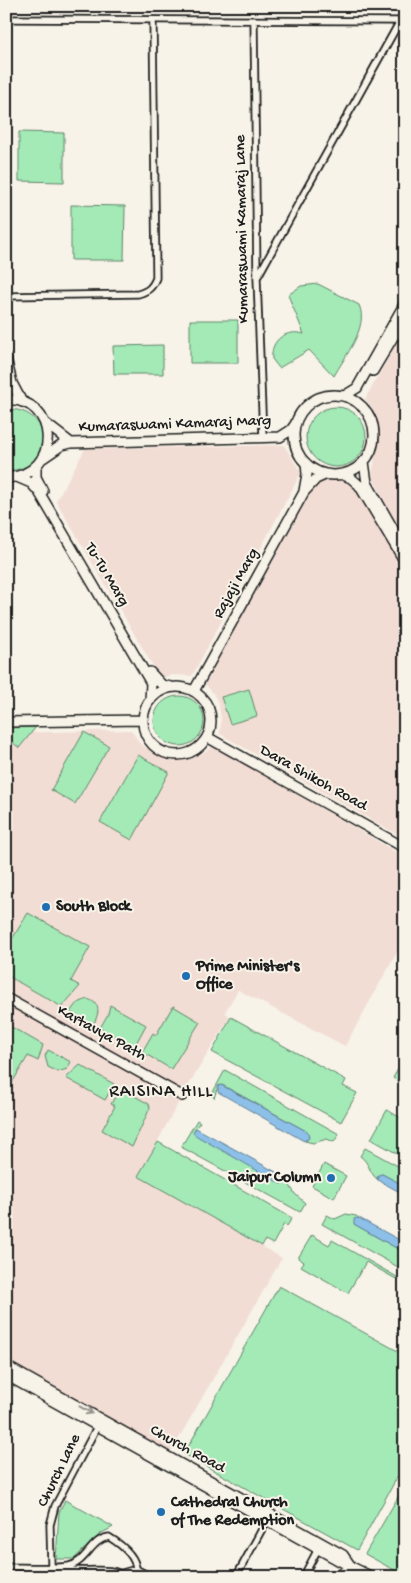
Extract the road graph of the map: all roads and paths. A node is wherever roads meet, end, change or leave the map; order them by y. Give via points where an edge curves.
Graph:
1 (6, 19) edge
2 (402, 20) edge
3 (153, 21) junction
4 (254, 21) junction
5 (257, 278) junction
6 (6, 296) edge
7 (405, 303) edge
8 (405, 317) edge
9 (392, 332) junction
10 (405, 339) edge
11 (6, 358) edge
12 (344, 396) junction
13 (6, 400) edge
14 (22, 402) junction
15 (362, 406) junction
16 (45, 423) junction
17 (296, 423) junction
18 (263, 437) junction
19 (280, 437) junction
20 (71, 443) junction
21 (296, 446) junction
22 (43, 458) junction
23 (306, 462) junction
24 (364, 462) junction
25 (36, 467) junction
26 (327, 474) junction
27 (341, 474) junction
28 (17, 477) junction
29 (6, 478) edge
30 (364, 485) junction
31 (304, 492) junction
32 (405, 529) edge
33 (395, 534) junction
34 (405, 550) edge
35 (405, 562) edge
36 (171, 687) junction
37 (194, 691) junction
38 (150, 700) junction
39 (143, 720) junction
40 (6, 722) edge
41 (208, 737) junction
42 (405, 848) edge
43 (6, 998) edge
44 (182, 1096) dead end
45 (6, 1366) edge
46 (6, 1375) edge
47 (26, 1381) junction
48 (99, 1423) junction
49 (248, 1505) junction
50 (267, 1520) junction
51 (318, 1549) junction
52 (350, 1565) junction
53 (51, 1566) junction
54 (6, 1567) edge
55 (136, 1569) junction
56 (123, 1575) edge
57 (135, 1577) edge
58 (151, 1577) edge
59 (236, 1577) edge
60 (303, 1577) edge
61 (339, 1577) edge
62 (348, 1577) edge
63 (372, 1577) edge

1 - 3 street
2 - 4 street
2 - 5 street
3 - 4 street
3 - 6 street via 156,278 153,286 138,294
4 - 5 street, Kumaraswami Kamaraj Lane
5 - 18 street, Kumaraswami Kamaraj Lane
7 - 9 main road
8 - 9 main road
9 - 10 street
9 - 12 main road via 357,388
9 - 15 main road via 361,392
11 - 14 main road via 12,383
12 - 15 main road
12 - 17 main road via 327,395 313,400 302,410
13 - 14 main road
14 - 16 main road, Kumaraswami Kamaraj Marg
15 - 24 main road via 371,419 374,435 371,451
16 - 20 main road, Kumaraswami Kamaraj Marg
16 - 22 main road via 48,437
17 - 19 main road, Kumaraswami Kamaraj Marg
17 - 21 main road
18 - 19 main road, Kumaraswami Kamaraj Marg
18 - 20 main road, Kumaraswami Kamaraj Marg
19 - 21 main road, Kumaraswami Kamaraj Marg
20 - 22 main road, Kumaraswami Kamaraj Marg
21 - 23 main road
22 - 25 main road
23 - 26 main road
23 - 31 main road, Rajaji Marg
24 - 27 main road
24 - 30 main road
25 - 28 main road
25 - 36 main road, Tu-Tu Marg via 40,486 151,673 162,685
26 - 27 main road
26 - 31 main road, Rajaji Marg via 316,479
27 - 30 main road
28 - 29 main road
28 - 38 main road, Tu-Tu Marg via 31,483 39,492 81,562 151,683
30 - 33 main road
30 - 35 main road
31 - 37 main road, Rajaji Marg
32 - 33 street
33 - 34 main road
36 - 37 main road
36 - 38 main road
37 - 41 main road via 205,701 211,715
38 - 39 main road
39 - 40 main road
39 - 41 main road via 145,736 152,745 168,754 195,750
41 - 42 main road, Dara Shikoh Road
43 - 44 main road, Kartavya Path
45 - 47 main road, Church Road
46 - 47 main road, Church Road
47 - 48 main road, Church Road
48 - 49 main road, Church Road
48 - 53 street, Church Lane via 55,1506 50,1525
49 - 50 main road, Church Road
49 - 52 main road, Church Road via 342,1556
50 - 51 main road, Church Road
50 - 59 street
51 - 52 main road, Church Road
51 - 60 street
52 - 61 main road
52 - 62 main road
52 - 63 main road, Church Road
53 - 54 street
53 - 55 street via 69,1566 83,1559 98,1540 109,1538 123,1546
53 - 56 street via 61,1570
55 - 56 street
55 - 57 street
55 - 58 street

